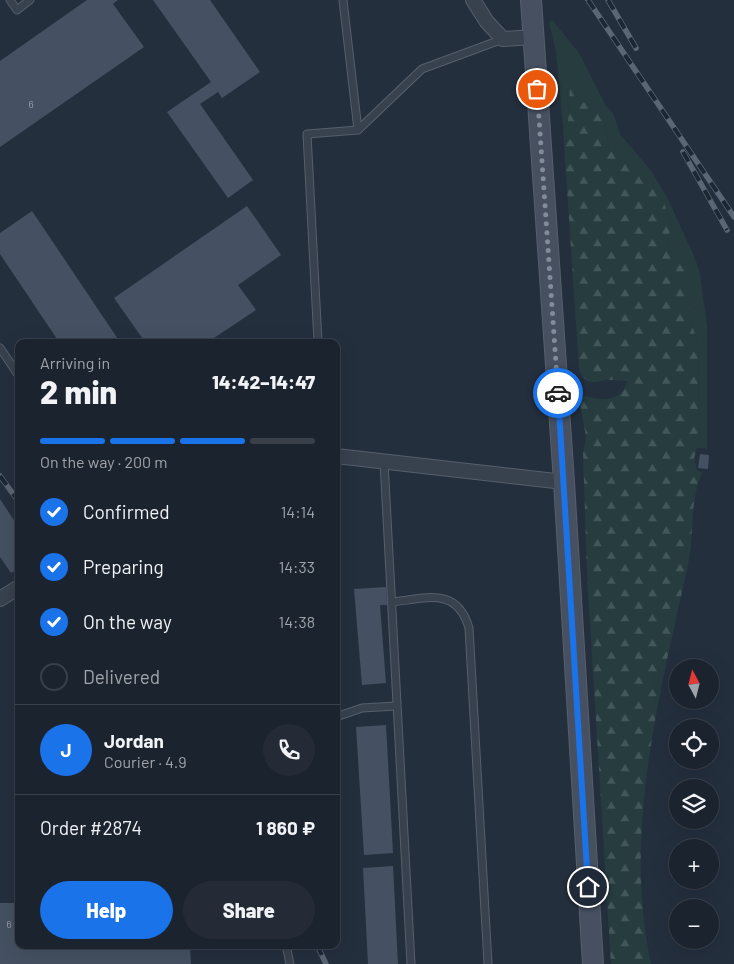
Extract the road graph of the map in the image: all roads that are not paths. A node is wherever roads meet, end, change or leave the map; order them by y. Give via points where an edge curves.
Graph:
1 (10, 0) edge
2 (30, 0) edge
3 (343, 0) edge
4 (473, 0) edge
5 (531, 0) edge
6 (532, 37) junction
7 (502, 39) junction
8 (358, 130) junction
9 (318, 339) edge
10 (0, 348) edge
11 (15, 370) edge
12 (340, 456) edge
13 (384, 462) junction
14 (564, 482) junction
15 (15, 590) edge
16 (0, 599) edge
17 (393, 602) junction
18 (396, 706) junction
19 (340, 716) edge
20 (287, 949) edge
21 (290, 964) edge
22 (411, 964) edge
23 (488, 964) edge
24 (593, 964) edge

1 - 2 lane via 17,10
3 - 8 lane
4 - 7 street
5 - 6 main road
6 - 7 street
6 - 14 main road
7 - 8 lane via 422,69
8 - 9 lane via 308,134
10 - 11 lane
12 - 13 street
13 - 14 street
13 - 17 lane
14 - 24 main road
15 - 16 street
17 - 18 lane
17 - 23 lane via 435,598 454,602 464,613 468,628
18 - 19 lane via 362,708
18 - 22 lane
20 - 21 lane

